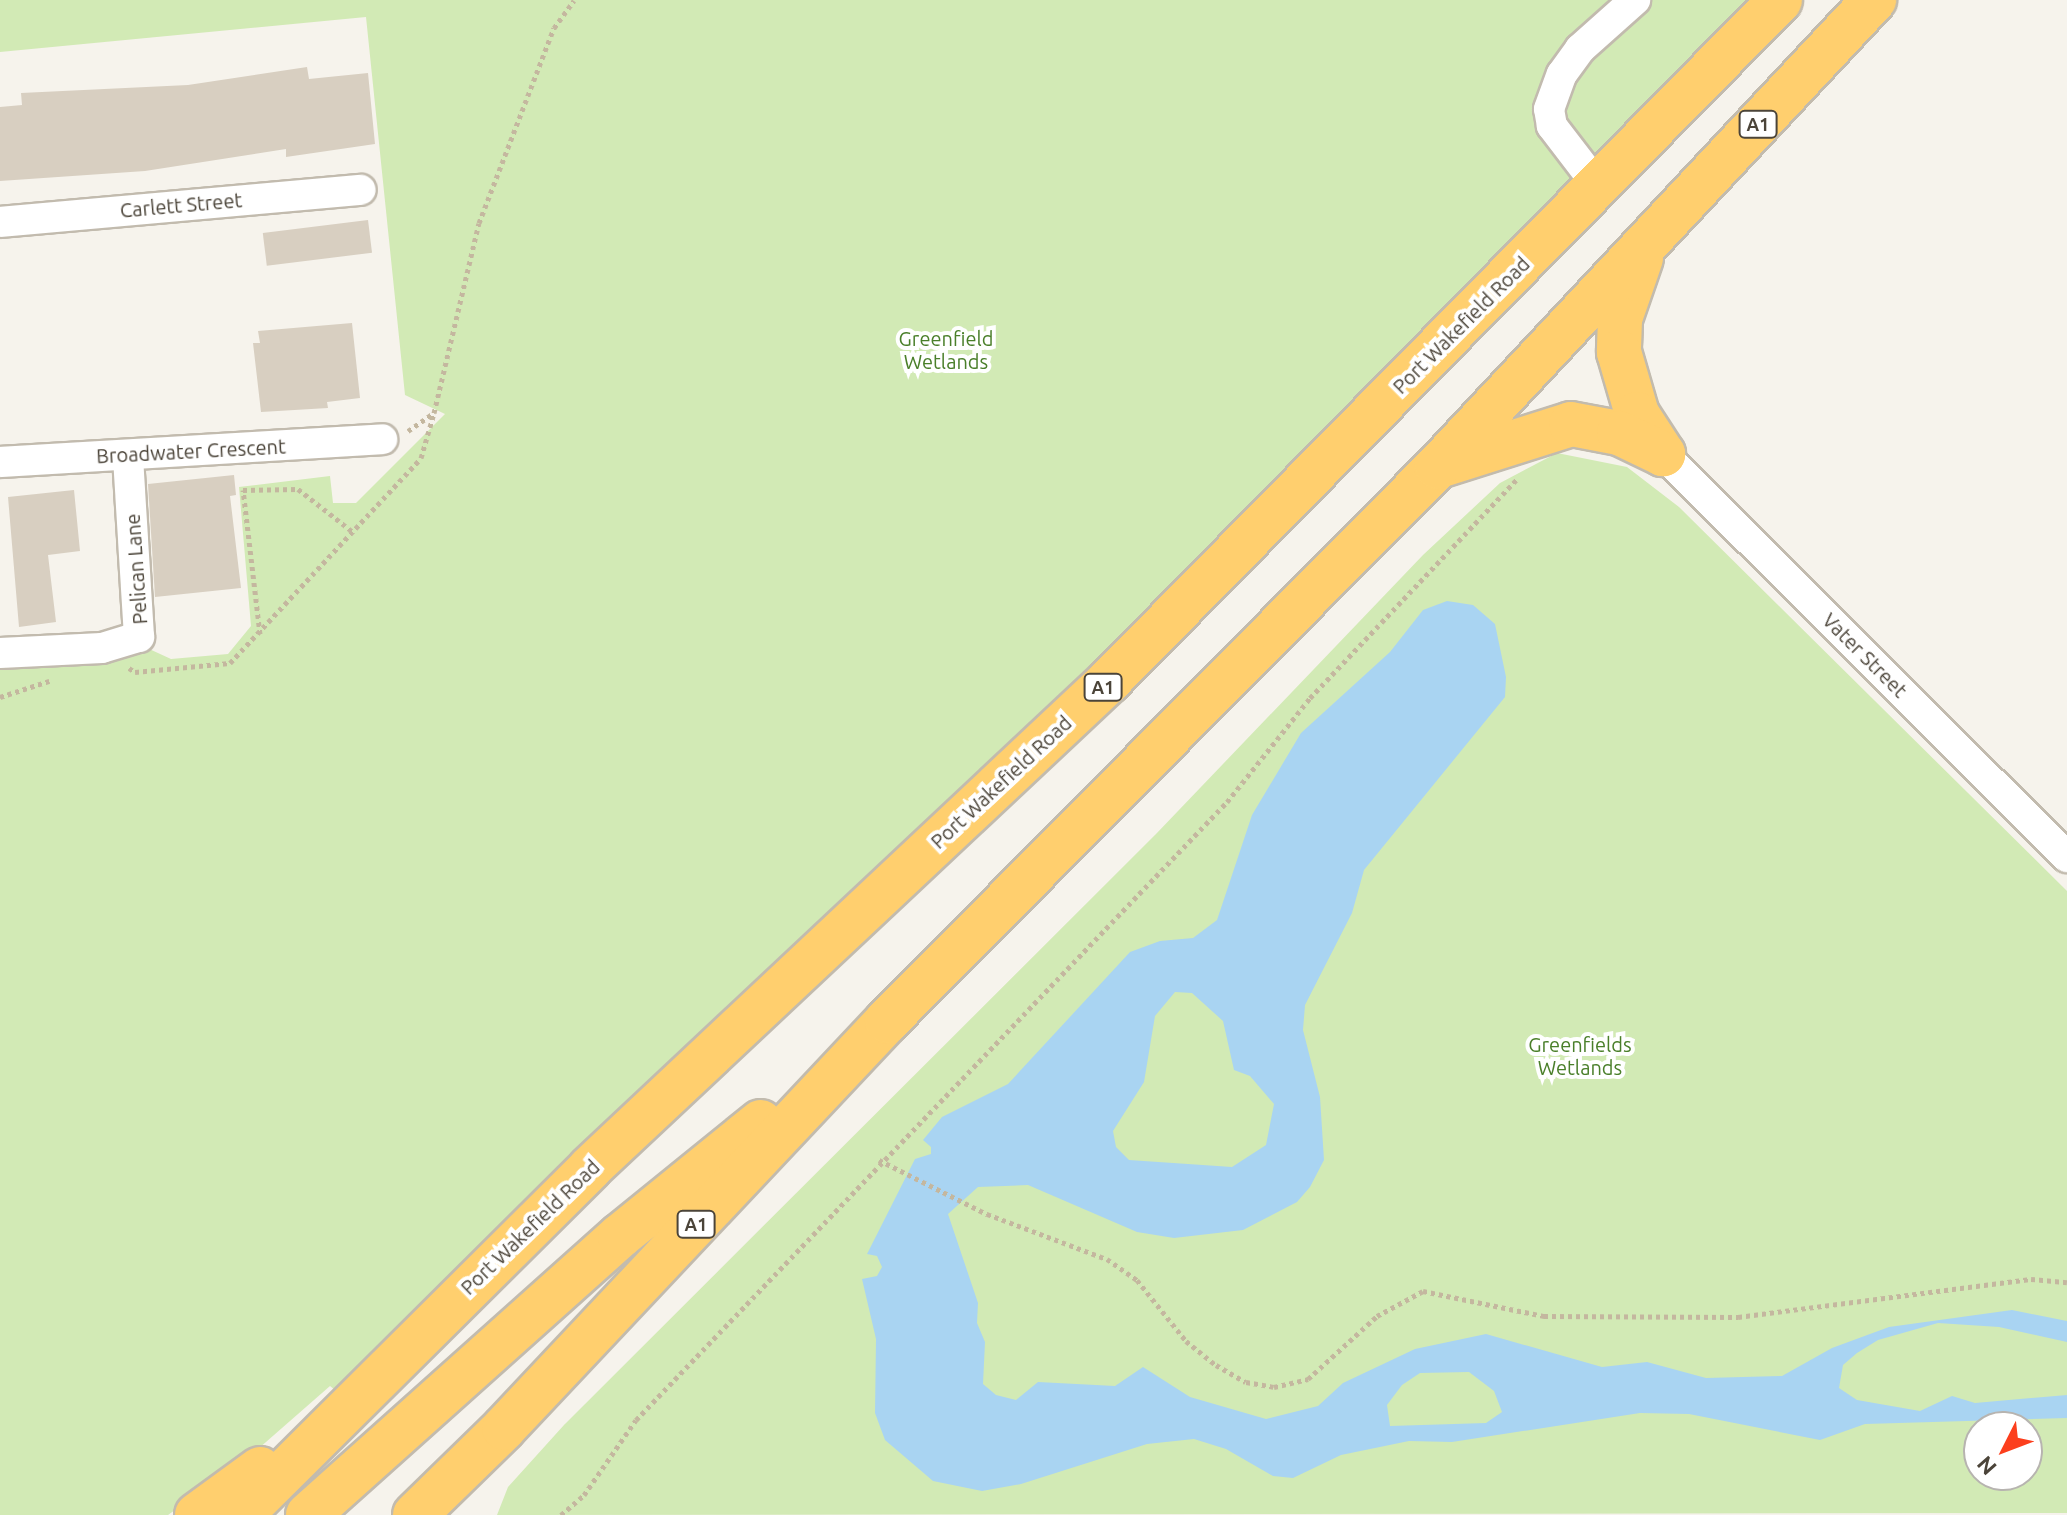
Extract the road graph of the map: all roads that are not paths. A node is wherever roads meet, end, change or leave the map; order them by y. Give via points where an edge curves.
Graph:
1 (1635, 0) edge
2 (1780, 0) edge
3 (1874, 0) edge
4 (1598, 186) junction
5 (361, 190) dead end
6 (0, 222) edge
7 (1643, 247) junction
8 (382, 439) road end
9 (1663, 454) junction
10 (128, 455) junction
11 (0, 462) edge
12 (1437, 467) junction
13 (0, 653) edge
14 (2067, 857) edge
15 (887, 1021) junction
16 (351, 1403) junction
17 (504, 1428) junction
18 (197, 1515) edge
19 (241, 1515) edge
20 (308, 1515) edge
21 (415, 1515) edge
22 (458, 1515) edge

1 - 4 street via 1580,49 1562,74 1549,109 1552,126
2 - 4 highway, Port Wakefield Road / A1
3 - 7 highway, A1
4 - 16 highway, Port Wakefield Road / A1 via 1109,681 590,1168
5 - 6 street, Carlett Street
7 - 9 highway via 1617,335 1637,414
7 - 12 highway, A1
8 - 10 street, Broadwater Crescent
9 - 12 highway via 1599,428 1571,424
9 - 14 street, Vater Street
10 - 11 street, Broadwater Crescent
10 - 13 street, Pelican Lane via 141,630 134,642
12 - 15 highway, A1
15 - 17 highway, A1
15 - 20 highway via 620,1236
16 - 18 highway
16 - 19 highway, Port Wakefield Road / A1
17 - 21 highway, A1
17 - 22 highway via 464,1493

